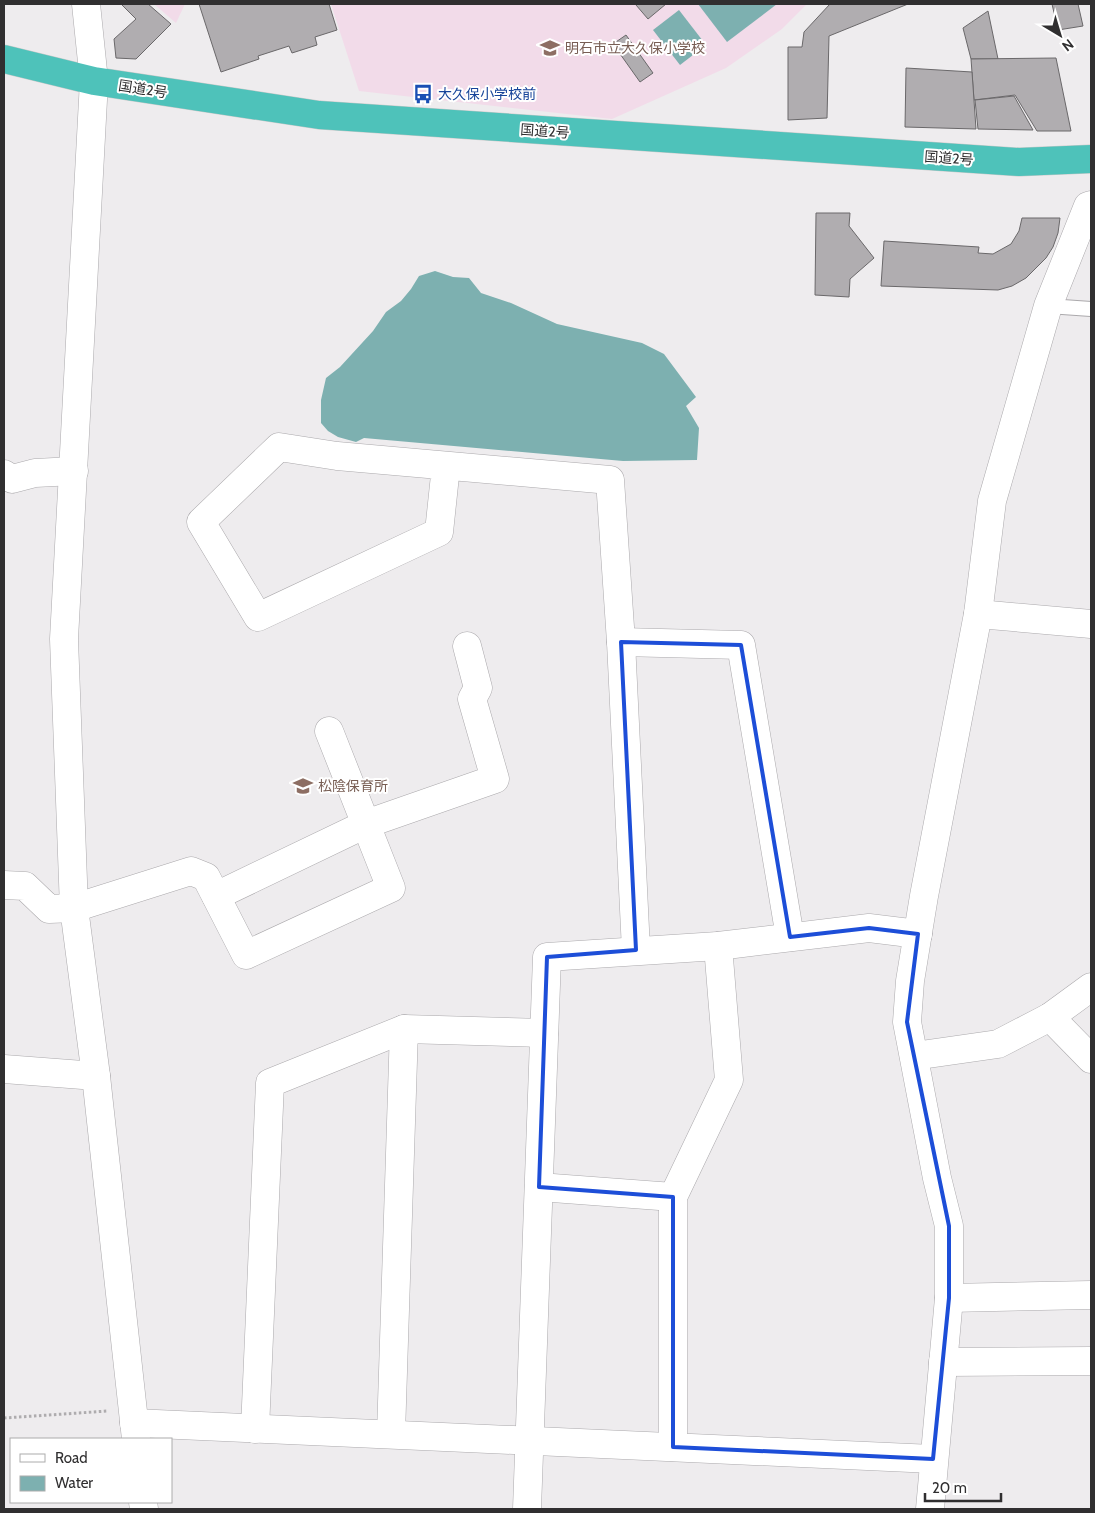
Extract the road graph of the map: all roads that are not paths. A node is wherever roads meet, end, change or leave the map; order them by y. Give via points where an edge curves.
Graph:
1 (86, 4) edge
2 (4, 59) edge
3 (94, 81) junction
4 (1091, 159) edge
5 (1091, 205) edge
6 (1048, 306) junction
7 (1090, 313) edge
8 (446, 466) junction
9 (74, 471) junction
10 (4, 474) edge
11 (978, 614) junction
12 (1091, 624) edge
13 (621, 642) junction
14 (467, 646) dead end
15 (329, 731) dead end
16 (366, 824) junction
17 (4, 885) edge
18 (216, 896) junction
19 (74, 908) junction
20 (918, 934) junction
21 (790, 937) junction
22 (718, 946) junction
23 (636, 950) junction
24 (1091, 986) edge
25 (1050, 1017) junction
26 (404, 1029) junction
27 (544, 1033) junction
28 (914, 1056) junction
29 (1091, 1059) edge
30 (4, 1069) edge
31 (96, 1076) junction
32 (539, 1187) junction
33 (673, 1197) junction
34 (1091, 1295) edge
35 (949, 1298) junction
36 (1091, 1361) edge
37 (943, 1362) junction
38 (134, 1424) edge
39 (255, 1429) junction
40 (391, 1434) junction
41 (529, 1441) junction
42 (673, 1447) junction
43 (934, 1458) junction
44 (527, 1509) edge
45 (930, 1509) edge

1 - 3 street
2 - 3 highway, 国道2号
3 - 4 highway, 国道2号 via 319,115 1019,162
3 - 9 street
5 - 6 street
6 - 7 lane
6 - 11 street via 992,501
8 - 8 street via 280,447 201,522 258,617 439,532
8 - 13 street via 610,480
9 - 10 street via 35,473 12,479
9 - 19 street via 64,639
11 - 12 street
11 - 20 street
13 - 21 street via 741,645
13 - 23 street
14 - 16 street via 478,688 472,699 495,779
15 - 16 street
16 - 18 street
16 - 18 street via 391,888 246,956
17 - 19 street via 25,886 49,909
18 - 19 street via 206,877 191,871
19 - 31 street
20 - 21 street via 869,928
20 - 28 street via 907,1022
21 - 22 street
22 - 23 street
22 - 33 street via 729,1080
23 - 27 street via 547,957
24 - 25 street
25 - 28 street via 998,1044
25 - 29 street
26 - 27 street
26 - 39 street via 270,1083
26 - 40 street
27 - 32 street
28 - 35 street via 949,1226
30 - 31 street
31 - 38 street
32 - 33 street
32 - 41 street
33 - 42 street
34 - 35 street
35 - 37 street
36 - 37 street
37 - 43 street
38 - 39 street
39 - 40 street
40 - 41 street
41 - 42 street
41 - 44 street
42 - 43 street
43 - 45 street

